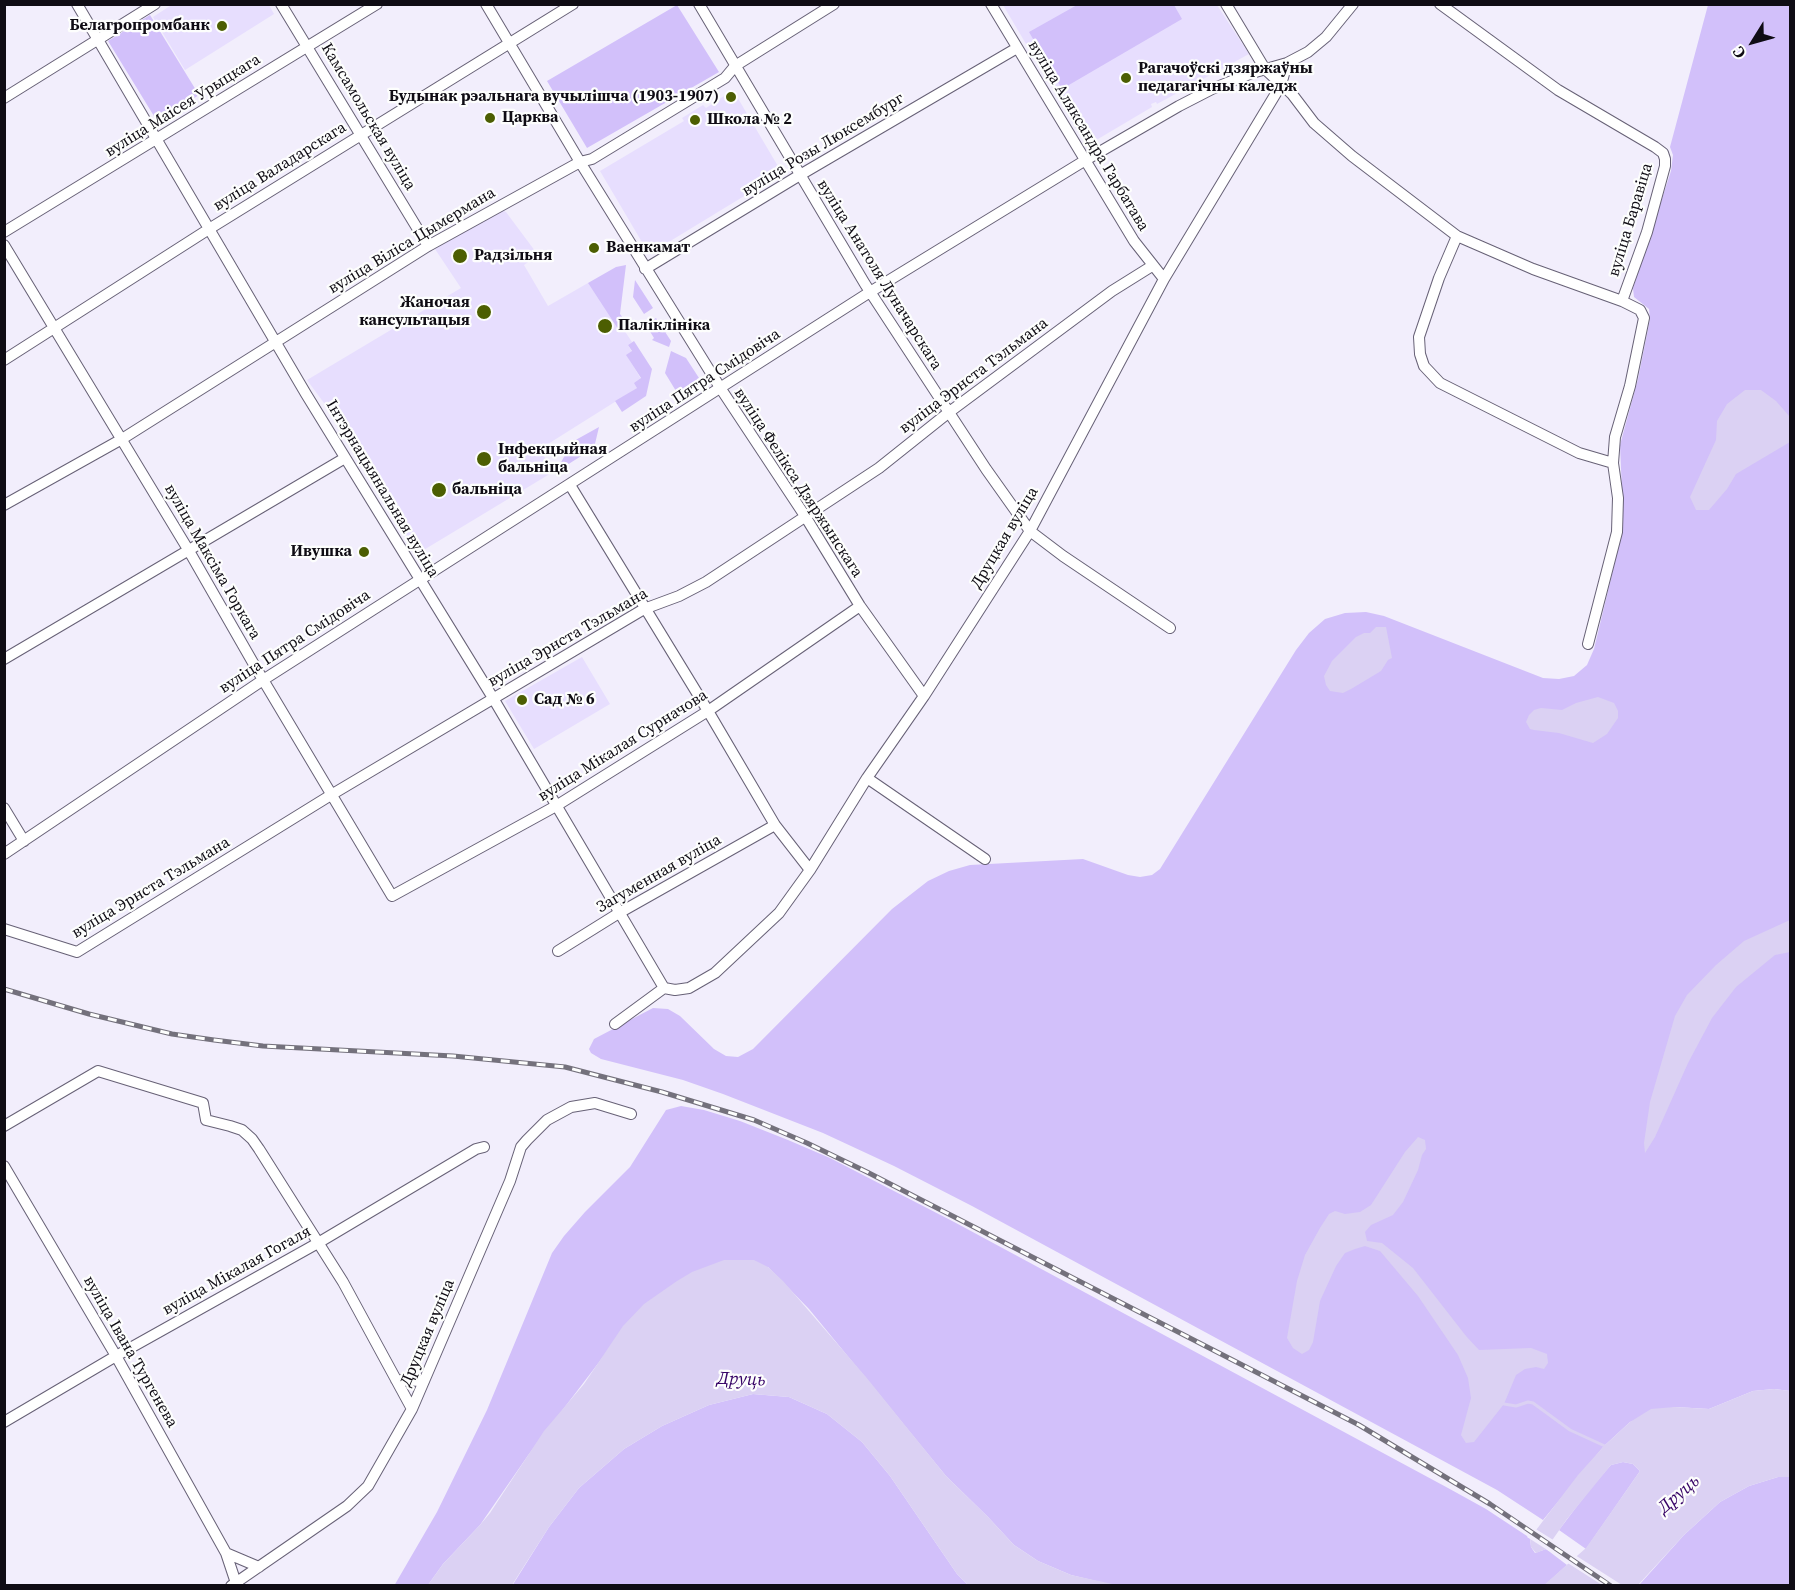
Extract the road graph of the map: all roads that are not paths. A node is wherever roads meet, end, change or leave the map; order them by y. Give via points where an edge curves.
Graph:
1 (76, 4) edge
2 (155, 4) edge
3 (281, 4) edge
4 (377, 4) edge
5 (486, 4) edge
6 (573, 4) edge
7 (699, 4) edge
8 (834, 4) edge
9 (991, 4) edge
10 (1226, 4) edge
11 (1353, 4) edge
12 (1440, 4) edge
13 (97, 40) junction
14 (510, 44) junction
15 (307, 47) junction
16 (1017, 48) junction
17 (1287, 63) junction
18 (735, 66) junction
19 (1265, 69) junction
20 (1281, 85) junction
21 (4, 98) edge
22 (361, 135) junction
23 (156, 141) junction
24 (1084, 161) junction
25 (580, 162) junction
26 (800, 175) junction
27 (209, 229) junction
28 (4, 232) edge
29 (1457, 236) junction
30 (4, 244) edge
31 (428, 246) junction
32 (1152, 266) junction
33 (645, 269) junction
34 (1164, 279) junction
35 (870, 292) junction
36 (1622, 301) junction
37 (54, 328) junction
38 (275, 341) junction
39 (4, 360) edge
40 (721, 389) junction
41 (948, 412) junction
42 (122, 439) junction
43 (345, 459) junction
44 (1613, 463) junction
45 (570, 485) junction
46 (4, 505) edge
47 (805, 516) junction
48 (1030, 531) junction
49 (189, 551) junction
50 (419, 580) junction
51 (860, 606) junction
52 (645, 609) junction
53 (1170, 628) dead end
54 (1588, 644) dead end
55 (4, 659) edge
56 (263, 680) junction
57 (924, 696) junction
58 (493, 698) junction
59 (708, 711) junction
60 (867, 778) junction
61 (331, 795) junction
62 (556, 806) junction
63 (4, 808) edge
64 (775, 825) junction
65 (24, 841) junction
66 (4, 855) edge
67 (985, 859) dead end
68 (810, 870) junction
69 (392, 896) joint
70 (619, 913) junction
71 (4, 929) edge
72 (558, 951) dead end
73 (664, 988) junction
74 (615, 1024) dead end
75 (631, 1114) dead end
76 (4, 1126) edge
77 (484, 1147) dead end
78 (4, 1166) edge
79 (318, 1243) junction
80 (116, 1356) junction
81 (396, 1380) junction
82 (424, 1381) junction
83 (412, 1409) junction
84 (4, 1422) edge
85 (226, 1553) junction
86 (259, 1567) junction
87 (234, 1585) edge

1 - 13 street, Інтэрнацыянальная вуліца
2 - 13 street
3 - 15 street, Камсамольская вуліца
4 - 15 street, вуліца Маісея Урыцкага
5 - 14 street, вуліца Фелікса Дзяржынскага
6 - 14 street, вуліца Валадарскага
7 - 18 street, вуліца Анатоля Луначарскага
8 - 18 street, вуліца Віліса Цымермана
9 - 16 street, вуліца Аляксандра Гарбатава
10 - 19 street
11 - 17 street via 1326,37
12 - 36 street, вуліца Баравіца via 1558,90 1663,153 1665,166 1647,232
13 - 21 street
13 - 23 street, Інтэрнацыянальная вуліца
14 - 22 street, вуліца Валадарскага
14 - 25 street, вуліца Фелікса Дзяржынскага
15 - 22 street, Камсамольская вуліца
15 - 23 street, вуліца Маісея Урыцкага
16 - 24 street, вуліца Аляксандра Гарбатава
16 - 26 street, вуліца Розы Люксембург
17 - 19 street, вуліца Пятра Смідовіча
17 - 20 street, Друцкая вуліца
18 - 25 street, вуліца Віліса Цымермана via 725,78 592,159
18 - 26 street, вуліца Анатоля Луначарскага
19 - 20 street
19 - 24 street, вуліца Пятра Смідовіча via 1212,89
20 - 29 street via 1326,135
20 - 34 street, Друцкая вуліца
22 - 27 street, вуліца Валадарскага
22 - 31 street, Камсамольская вуліца
23 - 27 street, Інтэрнацыянальная вуліца
23 - 28 street, вуліца Маісея Урыцкага
24 - 32 street, вуліца Аляксандра Гарбатава
24 - 35 street, вуліца Пятра Смідовіча
25 - 31 street, вуліца Віліса Цымермана
25 - 33 street, вуліца Фелікса Дзяржынскага
26 - 33 street, вуліца Розы Люксембург
26 - 35 street, вуліца Анатоля Луначарскага
27 - 37 street, вуліца Валадарскага
27 - 38 street, Інтэрнацыянальная вуліца
29 - 36 street
29 - 44 street via 1419,337 1424,366 1440,383 1579,453
30 - 37 street, вуліца Максіма Горкага
31 - 38 street, вуліца Віліса Цымермана
32 - 34 street, вуліца Аляксандра Гарбатава
32 - 41 street, вуліца Эрнста Тэльмана
33 - 40 street, вуліца Фелікса Дзяржынскага
34 - 48 street, Друцкая вуліца
35 - 40 street, вуліца Пятра Смідовіча
35 - 41 street, вуліца Анатоля Луначарскага
36 - 44 street, вуліца Баравіца via 1640,310 1644,318 1615,437
37 - 39 street, вуліца Валадарскага
37 - 42 street, вуліца Максіма Горкага
38 - 42 street, вуліца Віліса Цымермана
38 - 43 street, Інтэрнацыянальная вуліца
40 - 45 street, вуліца Пятра Смідовіча
40 - 47 street, вуліца Фелікса Дзяржынскага
41 - 47 street, вуліца Эрнста Тэльмана via 879,468
41 - 48 street, вуліца Анатоля Луначарскага
42 - 46 street, вуліца Віліса Цымермана
42 - 49 street, вуліца Максіма Горкага
43 - 49 street
43 - 50 street, Інтэрнацыянальная вуліца
44 - 54 street, вуліца Баравіца via 1617,532
45 - 50 street, вуліца Пятра Смідовіча
45 - 52 street
47 - 51 street, вуліца Фелікса Дзяржынскага
47 - 52 street, вуліца Эрнста Тэльмана via 706,582
48 - 53 street, вуліца Анатоля Луначарскага
48 - 57 street, Друцкая вуліца
49 - 55 street
49 - 56 street, вуліца Максіма Горкага
50 - 56 street, вуліца Пятра Смідовіча
50 - 58 street, Інтэрнацыянальная вуліца
51 - 57 street, вуліца Фелікса Дзяржынскага
51 - 59 street, вуліца Мікалая Сурначова
52 - 58 street, вуліца Эрнста Тэльмана
52 - 59 street
56 - 61 street, вуліца Максіма Горкага
56 - 65 street, вуліца Пятра Смідовіча
57 - 60 street, Друцкая вуліца
58 - 61 street, вуліца Эрнста Тэльмана
58 - 62 street, Інтэрнацыянальная вуліца
59 - 62 street, вуліца Мікалая Сурначова
59 - 64 street
60 - 67 street
60 - 68 street, Друцкая вуліца
61 - 69 street, вуліца Максіма Горкага
61 - 71 street, вуліца Эрнста Тэльмана via 77,952
62 - 69 street, вуліца Мікалая Сурначова
62 - 70 street, Інтэрнацыянальная вуліца
63 - 65 street
64 - 68 street
64 - 70 street, Загуменная вуліца
65 - 66 street, вуліца Пятра Смідовіча
68 - 73 street, Друцкая вуліца via 779,913 715,973 689,988
70 - 72 street, Загуменная вуліца
70 - 73 street, Інтэрнацыянальная вуліца
73 - 74 street
75 - 82 street, Друцкая вуліца via 595,1103 571,1107 547,1120 521,1147
76 - 79 street via 98,1071 204,1103 206,1120 236,1128 252,1139
77 - 79 street, вуліца Мікалая Гогаля
78 - 80 street, вуліца Івана Тургенева
79 - 80 street, вуліца Мікалая Гогаля
79 - 81 street
80 - 84 street, вуліца Мікалая Гогаля
80 - 85 street, вуліца Івана Тургенева
81 - 82 street
81 - 83 street
82 - 83 street, Друцкая вуліца
83 - 86 street, Друцкая вуліца via 368,1486
85 - 86 street
85 - 87 street, вуліца Івана Тургенева
86 - 87 street, Друцкая вуліца

